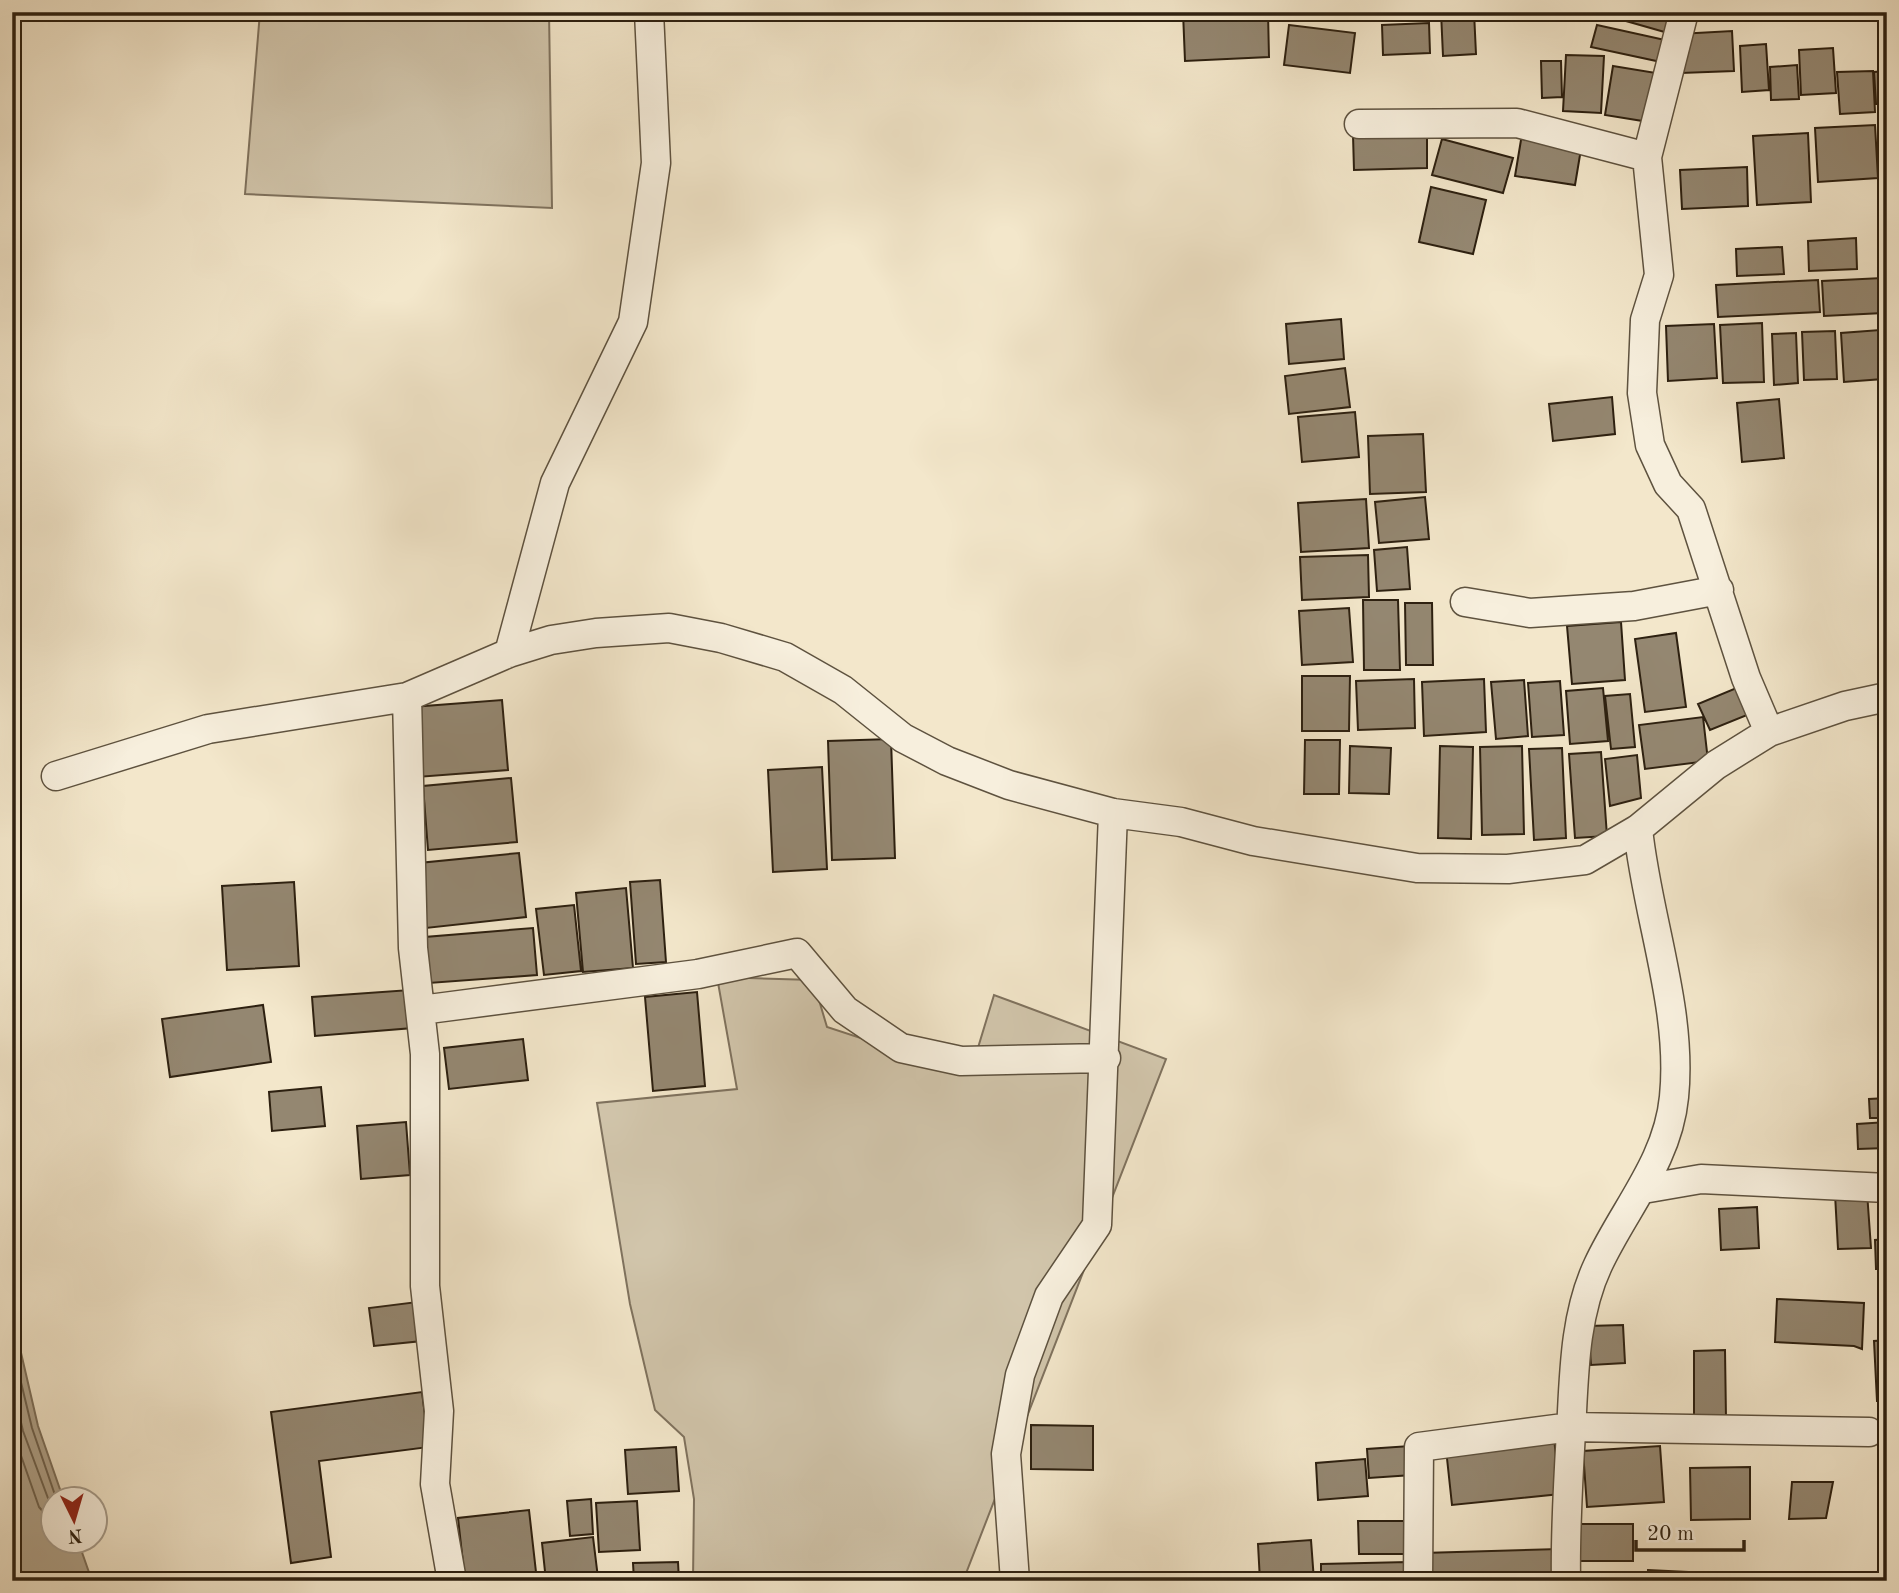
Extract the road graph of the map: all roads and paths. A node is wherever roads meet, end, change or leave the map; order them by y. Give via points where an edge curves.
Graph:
1 (649, 12) edge
2 (1684, 12) edge
3 (1359, 124) dead end
4 (1647, 157) junction
5 (1718, 590) junction
6 (1465, 601) dead end
7 (509, 653) junction
8 (407, 696) junction
9 (1887, 697) edge
10 (1769, 733) junction
11 (57, 776) dead end
12 (1113, 813) junction
13 (1638, 829) junction
14 (421, 1010) junction
15 (1105, 1058) junction
16 (1887, 1188) edge
17 (1643, 1189) junction
18 (1571, 1427) junction
19 (1869, 1432) dead end
20 (452, 1581) edge
21 (1015, 1581) edge
22 (1418, 1581) edge
23 (1566, 1581) edge

1 - 7 street via 656,163 634,322 555,483
2 - 4 street
3 - 4 street via 1517,123
4 - 5 street via 1659,275 1645,320 1642,393 1650,445 1668,484 1691,509
5 - 6 street via 1634,606 1530,613
5 - 10 street
7 - 8 street
7 - 12 street via 596,633 669,628 721,638 785,657 843,690 904,738 947,761 1009,785
8 - 11 street via 208,729
8 - 14 street via 414,947
9 - 10 street via 1845,706
10 - 13 street via 1716,765
12 - 13 street via 1417,867 1508,869 1585,860
12 - 15 street
13 - 17 street via 1643,880 1677,1042 1674,1100
14 - 15 street via 698,974 797,954 845,1010 901,1048 961,1061
14 - 20 street via 425,1286 439,1411 435,1483
15 - 21 street via 1097,1225 1049,1296 1020,1376 1006,1454
16 - 17 street via 1700,1179
17 - 18 street via 1597,1266 1581,1315
18 - 19 street
18 - 22 street via 1419,1447
18 - 23 street

